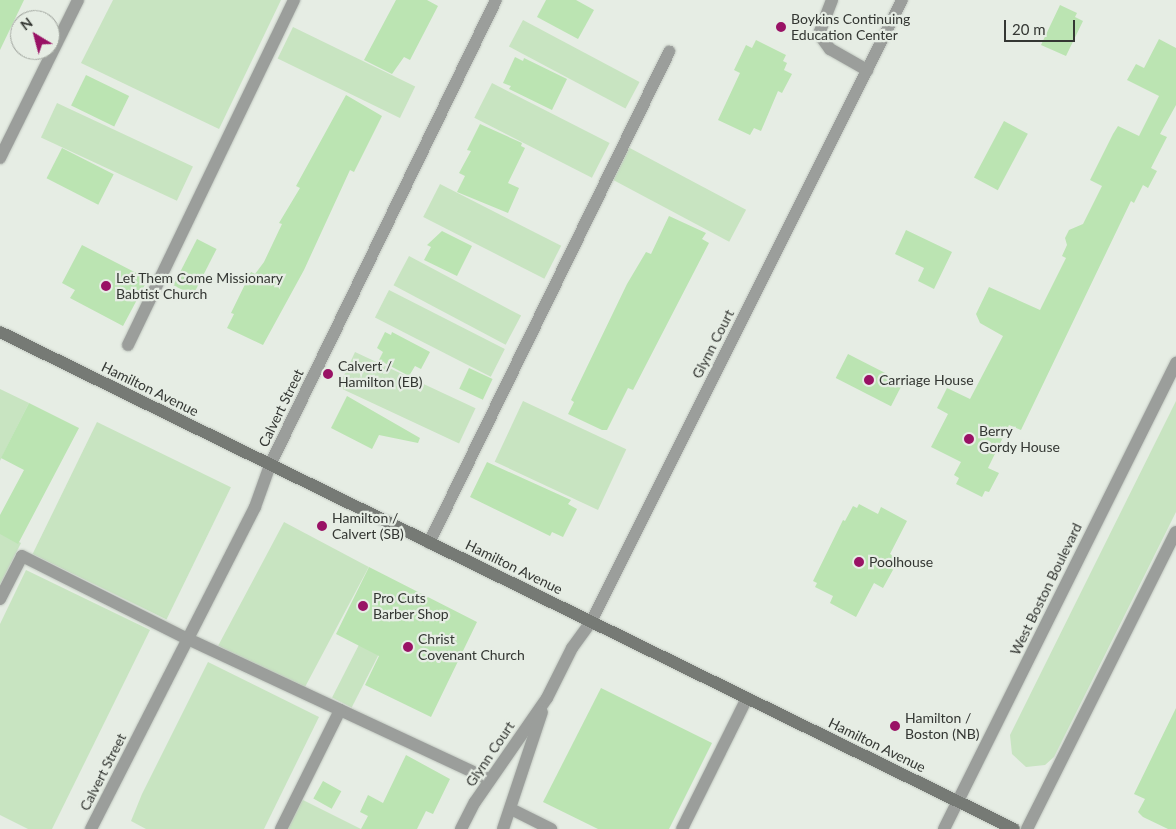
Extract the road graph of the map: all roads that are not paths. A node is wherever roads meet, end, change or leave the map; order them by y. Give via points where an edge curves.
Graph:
1 (78, 0) edge
2 (294, 0) edge
3 (496, 0) edge
4 (832, 0) edge
5 (902, 0) edge
6 (669, 52) dead end
7 (867, 70) junction
8 (0, 158) edge
9 (0, 332) edge
10 (128, 345) dead end
11 (1176, 363) edge
12 (270, 465) junction
13 (1176, 532) edge
14 (429, 543) junction
15 (0, 600) edge
16 (592, 620) junction
17 (188, 639) junction
18 (546, 698) junction
19 (746, 698) junction
20 (340, 710) junction
21 (490, 780) junction
22 (958, 801) junction
23 (511, 809) junction
24 (91, 829) edge
25 (281, 829) edge
26 (461, 829) edge
27 (503, 829) edge
28 (551, 829) edge
29 (682, 829) edge
30 (944, 829) edge
31 (1014, 829) edge
32 (1027, 829) edge

1 - 8 street
2 - 10 street
3 - 12 street, Calvert Street
4 - 7 street via 819,34 830,49
5 - 7 street, Glynn Court
6 - 14 street
7 - 16 street, Glynn Court
9 - 12 main road, Hamilton Avenue
11 - 22 street, West Boston Boulevard
12 - 14 main road, Hamilton Avenue
12 - 17 street, Calvert Street via 254,506
13 - 32 street
14 - 16 main road, Hamilton Avenue
15 - 17 street via 22,556
16 - 18 street, Glynn Court via 572,648
16 - 19 main road, Hamilton Avenue
17 - 20 street
17 - 24 street, Calvert Street
18 - 21 street, Glynn Court
18 - 23 street, Glynn Court
19 - 22 main road, Hamilton Avenue
19 - 29 street
20 - 21 street
20 - 25 street
21 - 26 street, Glynn Court
22 - 30 street, West Boston Boulevard
22 - 31 main road, Hamilton Avenue
23 - 27 street, Glynn Court
23 - 28 street

